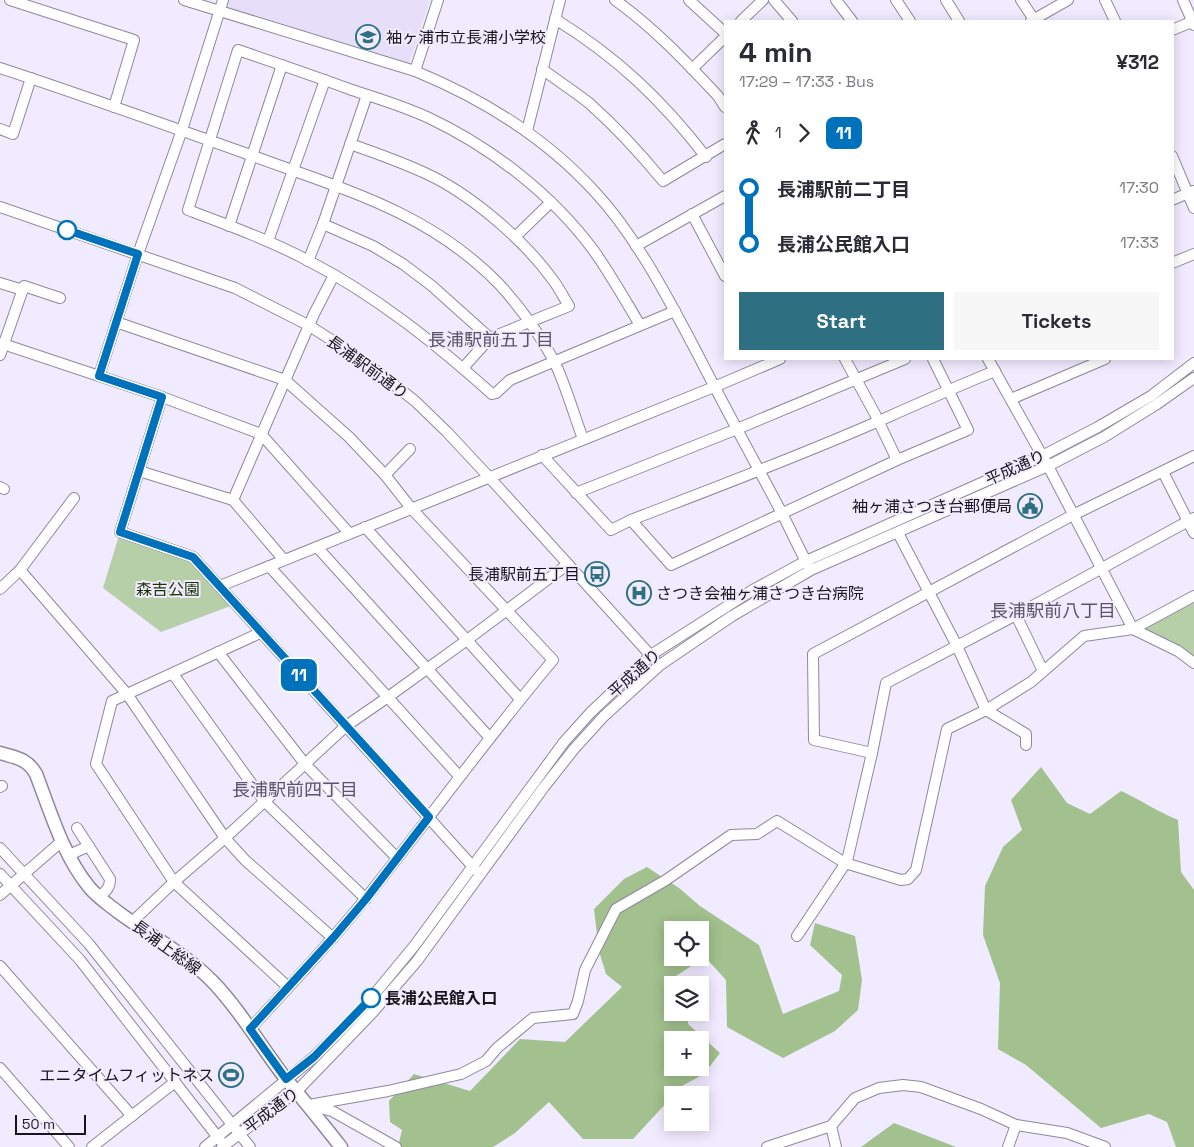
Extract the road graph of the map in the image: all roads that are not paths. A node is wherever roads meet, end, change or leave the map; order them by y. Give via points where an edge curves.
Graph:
1 (10, 0) edge
2 (184, 0) edge
3 (223, 0) edge
4 (438, 0) edge
5 (560, 0) edge
6 (615, 0) edge
7 (689, 0) edge
8 (763, 0) edge
9 (774, 0) edge
10 (836, 0) edge
11 (896, 0) edge
12 (946, 0) edge
13 (1021, 0) edge
14 (1068, 0) edge
15 (1105, 0) edge
16 (1183, 0) edge
17 (220, 12) junction
18 (555, 19) junction
19 (742, 20) edge
20 (791, 20) edge
21 (851, 20) edge
22 (909, 20) edge
23 (958, 20) edge
24 (1032, 20) edge
25 (1035, 20) edge
26 (1110, 20) edge
27 (1194, 23) edge
28 (1174, 29) edge
29 (724, 34) edge
30 (724, 36) edge
31 (282, 65) junction
32 (0, 68) edge
33 (692, 68) junction
34 (542, 70) junction
35 (415, 71) junction
36 (32, 78) junction
37 (325, 80) junction
38 (367, 95) junction
39 (724, 105) edge
40 (114, 107) junction
41 (0, 129) edge
42 (182, 130) junction
43 (527, 131) junction
44 (211, 140) junction
45 (350, 144) junction
46 (724, 145) edge
47 (253, 156) junction
48 (706, 157) junction
49 (1174, 160) edge
50 (294, 171) junction
51 (336, 186) junction
52 (1191, 192) edge
53 (724, 197) edge
54 (1174, 199) edge
55 (550, 202) junction
56 (0, 207) edge
57 (1194, 208) edge
58 (692, 214) junction
59 (323, 224) junction
60 (229, 226) junction
61 (515, 237) junction
62 (268, 241) junction
63 (636, 246) junction
64 (138, 254) junction
65 (1194, 254) edge
66 (308, 260) junction
67 (1174, 262) edge
68 (724, 274) edge
69 (334, 275) junction
70 (0, 283) edge
71 (23, 290) junction
72 (60, 298) dead end
73 (675, 311) junction
74 (116, 322) junction
75 (530, 322) junction
76 (308, 325) junction
77 (640, 325) junction
78 (490, 338) junction
79 (1, 348) edge
80 (774, 360) edge
81 (846, 360) edge
82 (903, 360) edge
83 (934, 360) edge
84 (988, 360) edge
85 (1103, 360) edge
86 (554, 362) junction
87 (1194, 363) edge
88 (463, 368) junction
89 (994, 371) junction
90 (99, 376) junction
91 (1194, 378) edge
92 (856, 379) junction
93 (285, 380) junction
94 (714, 387) junction
95 (949, 389) junction
96 (162, 397) junction
97 (1010, 399) junction
98 (879, 421) junction
99 (737, 429) junction
100 (261, 434) junction
101 (583, 438) junction
102 (410, 449) dead end
103 (542, 455) junction
104 (1042, 456) junction
105 (1194, 456) edge
106 (897, 460) junction
107 (1048, 466) junction
108 (759, 470) junction
109 (139, 471) junction
110 (1163, 472) junction
111 (385, 476) junction
112 (489, 476) junction
113 (576, 493) junction
114 (74, 498) dead end
115 (233, 500) junction
116 (411, 508) junction
117 (782, 513) junction
118 (1074, 515) junction
119 (631, 520) junction
120 (1191, 520) edge
121 (365, 527) junction
122 (349, 533) junction
123 (898, 533) junction
124 (1194, 533) edge
125 (317, 546) junction
126 (284, 560) junction
127 (806, 561) junction
128 (568, 564) junction
129 (269, 566) junction
130 (1101, 569) junction
131 (20, 570) junction
132 (811, 570) junction
133 (220, 586) junction
134 (0, 589) edge
135 (930, 592) junction
136 (1194, 596) edge
137 (508, 610) junction
138 (1016, 615) junction
139 (1133, 629) junction
140 (260, 633) junction
141 (466, 640) junction
142 (957, 646) junction
143 (218, 652) junction
144 (651, 655) junction
145 (1194, 663) edge
146 (660, 665) junction
147 (427, 668) junction
148 (1044, 671) junction
149 (173, 674) junction
150 (127, 694) junction
151 (388, 697) junction
152 (520, 699) junction
153 (986, 710) junction
154 (346, 726) junction
155 (490, 738) junction
156 (1026, 744) dead end
157 (0, 753) edge
158 (872, 753) junction
159 (305, 764) junction
160 (459, 776) junction
161 (264, 801) junction
162 (429, 817) junction
163 (77, 828) dead end
164 (224, 838) junction
165 (62, 842) junction
166 (89, 846) junction
167 (0, 848) edge
168 (69, 855) junction
169 (397, 858) junction
170 (845, 863) junction
171 (472, 867) junction
172 (0, 874) edge
173 (24, 874) junction
174 (481, 874) junction
175 (174, 882) junction
176 (10, 886) junction
177 (0, 895) edge
178 (99, 897) junction
179 (366, 899) junction
180 (132, 922) junction
181 (796, 936) dead end
182 (333, 938) junction
183 (0, 966) edge
184 (288, 987) junction
185 (250, 1029) junction
186 (0, 1068) edge
187 (286, 1079) junction
188 (175, 1082) junction
189 (297, 1091) junction
190 (309, 1105) junction
191 (132, 1116) junction
192 (232, 1124) junction
193 (1016, 1125) junction
194 (832, 1126) junction
195 (240, 1133) junction
196 (222, 1144) edge
197 (69, 1147) edge
198 (92, 1147) edge
199 (205, 1147) edge
200 (250, 1147) edge
201 (341, 1147) edge
202 (396, 1147) edge
203 (767, 1147) edge
204 (836, 1147) edge
205 (1008, 1147) edge
206 (1105, 1147) edge

1 - 40 street via 134,40
2 - 17 street
3 - 17 street
4 - 35 street
5 - 18 street
6 - 33 street via 661,36
7 - 29 street
8 - 19 street
9 - 20 street
10 - 21 street
11 - 22 street
12 - 23 street
13 - 24 street
14 - 25 street
15 - 26 street
16 - 27 street
17 - 35 street
17 - 42 street
18 - 34 street
18 - 48 street via 600,49 640,82
27 - 28 street
30 - 33 street
31 - 37 street
31 - 44 street via 238,50
31 - 47 street
32 - 36 street
33 - 39 street
34 - 43 street
34 - 48 street via 588,102 643,156 663,181
35 - 43 street via 467,94
36 - 40 street
36 - 41 street via 13,134
37 - 38 street
37 - 50 street
38 - 45 street
38 - 55 street via 427,117 482,148
40 - 42 street
42 - 44 street
42 - 64 street
43 - 63 street via 596,192
44 - 47 street
44 - 60 street via 188,210
45 - 51 street
45 - 61 street via 427,173 453,188
46 - 48 street
47 - 50 street
47 - 60 street
49 - 52 street
50 - 51 street
50 - 62 street
51 - 59 street
51 - 75 street via 411,217 445,238 476,262
52 - 54 street
52 - 57 street
53 - 58 street
55 - 61 street
55 - 77 street via 592,250
56 - 64 street, 長浦駅前通り
58 - 63 street
58 - 68 street
59 - 66 street
59 - 78 street via 404,264
60 - 62 street
61 - 75 street via 554,281 569,306
62 - 66 street
63 - 73 street
64 - 74 street
64 - 76 street, 長浦駅前通り via 235,288
65 - 67 street
66 - 69 street
69 - 76 street
69 - 88 street via 415,329
70 - 71 street
71 - 72 street via 24,286
71 - 79 street
73 - 77 street
73 - 94 street
74 - 90 street
74 - 93 street
75 - 78 street
75 - 86 street
76 - 93 street
76 - 112 street, 長浦駅前通り via 415,401
77 - 86 street
78 - 88 street
79 - 90 street
80 - 94 street
81 - 92 street
82 - 92 street
83 - 95 street
84 - 89 street
85 - 97 street
86 - 88 street via 510,380 492,394
86 - 101 street
87 - 104 street, 平成通り via 1151,396
89 - 95 street
89 - 97 street
90 - 96 street
91 - 107 street, 平成通り via 1104,437
92 - 98 street
92 - 99 street
93 - 100 street
93 - 111 street via 350,437
94 - 99 street
94 - 101 street
95 - 98 street
95 - 106 street via 968,430
96 - 100 street
96 - 109 street
97 - 104 street
98 - 106 street
98 - 108 street
99 - 108 street
99 - 113 street
100 - 115 street
100 - 122 street
101 - 103 street
102 - 111 street
103 - 112 street
103 - 113 street
104 - 107 street
104 - 127 street, 平成通り
105 - 110 street
106 - 117 street
107 - 118 street
107 - 123 street, 平成通り
108 - 117 street
108 - 119 street
109 - 115 street
109 - 133 street via 120,532 193,557
110 - 118 street
110 - 120 street
111 - 116 street
112 - 116 street
112 - 128 street, 長浦駅前通り
113 - 119 street via 611,530
114 - 131 street
115 - 126 street
116 - 121 street
116 - 137 street
117 - 119 street via 671,565
117 - 127 street
118 - 130 street
118 - 135 street
120 - 124 street
120 - 130 street
121 - 122 street
121 - 141 street
122 - 125 street
123 - 132 street, 平成通り
123 - 135 street
125 - 126 street
125 - 147 street
126 - 129 street
127 - 132 street
127 - 144 street, 平成通り via 714,613
128 - 137 street
128 - 144 street, 長浦駅前通り
129 - 133 street
129 - 151 street
130 - 138 street
130 - 139 street
131 - 134 street
131 - 150 street
132 - 146 street, 平成通り via 732,616
133 - 140 street
135 - 142 street
135 - 158 street via 814,654 814,740
136 - 139 street
137 - 141 street
137 - 152 street via 553,660
138 - 142 street
138 - 148 street
139 - 145 street via 1178,651
139 - 148 street via 1084,636
140 - 143 street
140 - 154 street
141 - 147 street
141 - 152 street
142 - 153 street
142 - 158 street via 886,683
143 - 149 street
143 - 159 street
144 - 146 street, 長浦駅前通り
144 - 171 street, 平成通り via 564,742
146 - 174 street, 平成通り via 574,749
147 - 151 street
147 - 155 street
148 - 153 street
149 - 150 street
149 - 161 street
150 - 164 street
150 - 175 street via 112,701 96,764
151 - 154 street
151 - 160 street
152 - 155 street
153 - 156 street via 1026,734
153 - 170 street via 947,729 916,870 908,879 901,880
154 - 159 street
154 - 162 street
155 - 160 street
157 - 165 main road, 長浦上総線 via 25,760 32,766
158 - 170 street
159 - 161 street
159 - 169 street
160 - 162 street
161 - 164 street
161 - 179 street
162 - 169 street
162 - 171 street
163 - 166 street
164 - 175 street
164 - 182 street
165 - 168 main road, 長浦上総線
165 - 173 street
166 - 168 street
166 - 178 street via 110,879 108,889
167 - 173 street
168 - 178 main road, 長浦上総線
169 - 179 street
170 - 181 street
170 - 190 street via 777,821 757,834 731,835 666,880 616,909 585,970 573,1014 533,1018 486,1061 462,1074
171 - 174 street
171 - 187 street, 平成通り via 415,945 363,1008 314,1057
172 - 176 street
173 - 176 street
173 - 192 street via 89,944
174 - 189 street, 平成通り via 417,961 374,1012
175 - 180 street
175 - 184 street
176 - 177 street
176 - 188 street via 80,960
178 - 180 main road, 長浦上総線
179 - 182 street
180 - 185 main road, 長浦上総線 via 197,967
182 - 184 street
183 - 191 street
184 - 185 street
185 - 187 main road, 長浦上総線
186 - 197 street
187 - 189 main road, 長浦上総線
187 - 192 street, 平成通り
188 - 191 street
188 - 196 street
189 - 190 main road, 長浦上総線
189 - 195 street, 平成通り
190 - 201 main road, 長浦上総線
190 - 202 street via 332,1111
191 - 198 street
192 - 195 street
192 - 196 street, 平成通り
193 - 194 street via 921,1087 903,1085 879,1088 855,1098
193 - 205 street
193 - 206 street via 1067,1134
194 - 203 street
194 - 204 street
195 - 196 street, 平成通り
195 - 200 street
196 - 199 street, 平成通り

